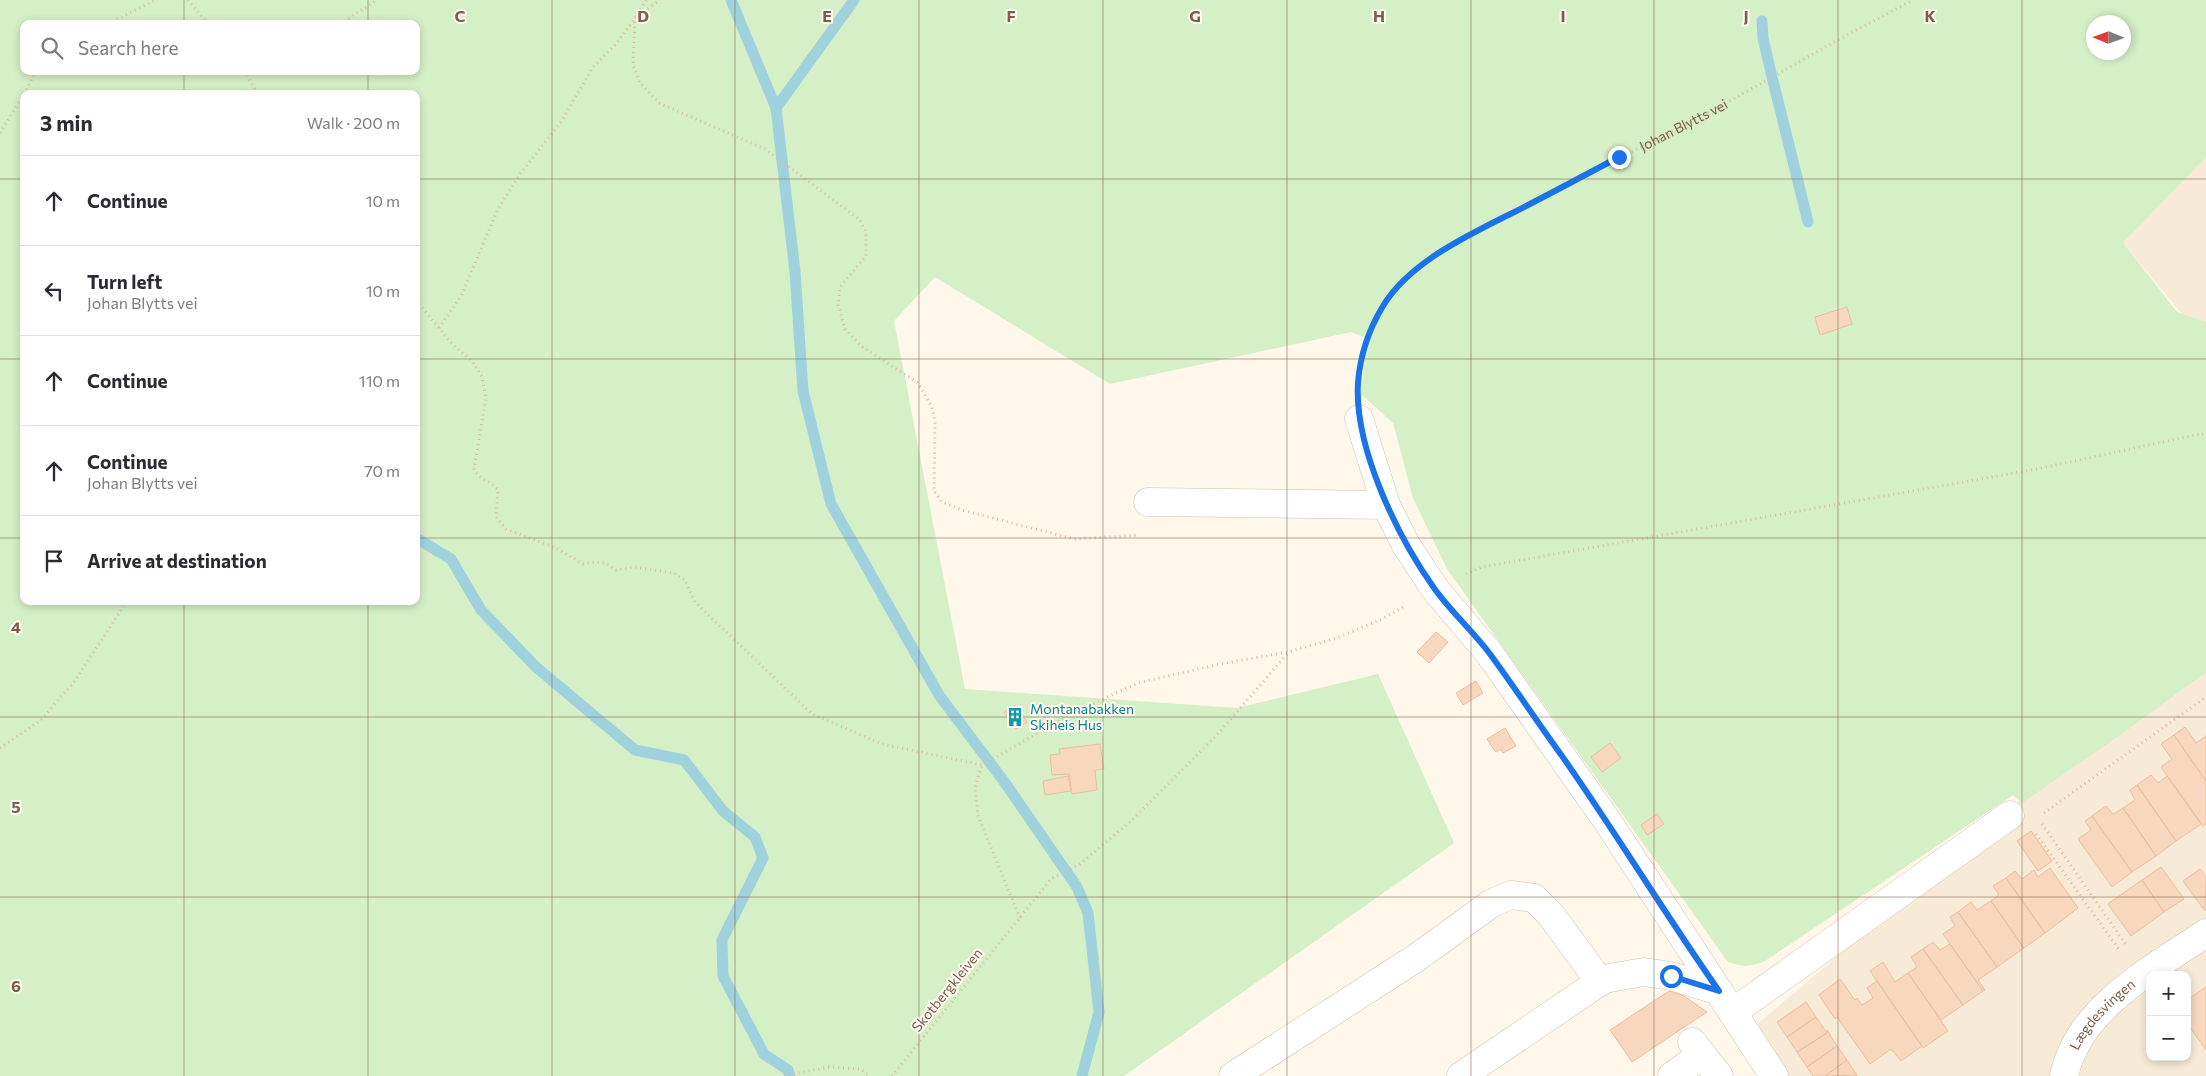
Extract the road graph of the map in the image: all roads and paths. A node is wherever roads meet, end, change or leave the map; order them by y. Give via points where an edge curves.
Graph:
1 (155, 0) edge
2 (188, 0) edge
3 (377, 0) edge
4 (646, 0) edge
5 (660, 0) edge
6 (1913, 0) edge
7 (635, 18) junction
8 (116, 20) edge
9 (205, 20) edge
10 (346, 20) edge
11 (34, 75) edge
12 (246, 75) edge
13 (26, 90) edge
14 (256, 90) edge
15 (20, 100) edge
16 (0, 133) edge
17 (420, 305) edge
18 (439, 328) junction
19 (1359, 419) joint
20 (2206, 434) edge
21 (1148, 502) joint
22 (1386, 505) junction
23 (1435, 589) junction
24 (124, 605) edge
25 (1288, 652) junction
26 (2206, 697) edge
27 (0, 748) edge
28 (982, 765) junction
29 (2010, 814) joint
30 (1020, 918) junction
31 (2206, 933) edge
32 (2144, 976) junction
33 (1600, 982) junction
34 (1726, 1001) junction
35 (1704, 1058) edge
36 (784, 1075) edge
37 (870, 1076) edge
38 (892, 1076) edge
39 (1233, 1076) edge
40 (1461, 1076) edge
41 (1672, 1076) edge
42 (1774, 1076) edge
43 (2064, 1076) edge

1 - 8 path
2 - 9 path
3 - 10 path
4 - 7 path
5 - 7 path
6 - 19 path, Johan Blytts vei via 1721,106 1486,227 1429,260 1384,304 1368,335 1358,384
7 - 18 path via 593,67 560,122 520,174 498,209 461,296
7 - 21 path via 633,65 640,83 659,104 765,149 859,219 866,232 866,256 840,286 838,305 845,330 861,346 918,383 932,407 935,421 934,491 942,502 1074,539 1153,534
11 - 13 path
12 - 14 path
15 - 16 path
17 - 18 path
18 - 28 path via 472,361 482,377 486,398 474,469 477,476 494,484 498,490 496,518 506,529 556,548 583,564 595,562 616,570 634,567 674,573 685,580 695,602 812,714 882,744
19 - 22 street
20 - 23 path via 2037,469 1482,566
21 - 22 street
22 - 23 street via 1406,545
23 - 25 path via 1382,619 1334,639
23 - 34 street via 1495,661 1608,822
24 - 27 path via 74,682 40,721
25 - 28 path via 1138,683 1071,714
25 - 30 path, Skotbergkleiven via 1216,736 1130,822 1080,864 1051,879
26 - 32 path via 2037,817 2129,950 2141,952
28 - 30 path via 975,787 978,816
29 - 32 path via 2018,809 2123,956 2120,958
29 - 34 street
30 - 38 path, Skotbergkleiven
31 - 32 street, Lægdesvingen
32 - 43 street, Lægdesvingen via 2102,1008 2076,1043
33 - 34 street via 1644,972 1671,976
33 - 39 street via 1546,909 1534,898 1511,895 1492,903 1416,958
33 - 40 street
34 - 42 street
35 - 41 street
36 - 37 path via 829,1067 860,1069

